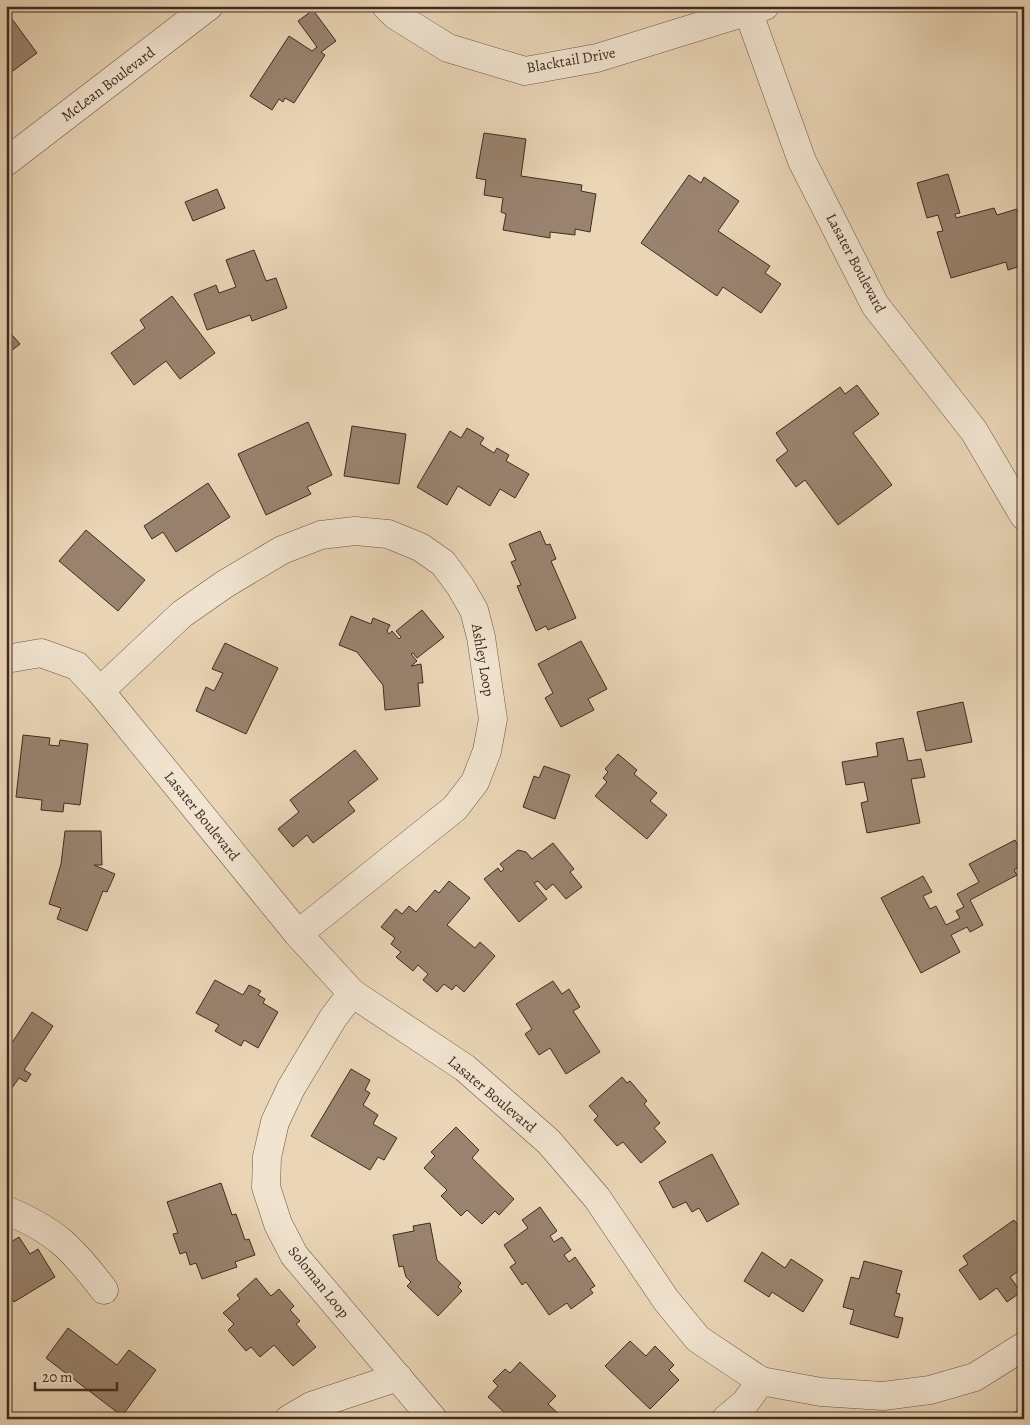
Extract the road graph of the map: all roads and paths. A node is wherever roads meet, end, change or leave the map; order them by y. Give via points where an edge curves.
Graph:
1 (210, 6) edge
2 (386, 6) edge
3 (757, 9) edge
4 (6, 162) edge
5 (1024, 516) edge
6 (6, 659) edge
7 (100, 691) junction
8 (298, 934) junction
9 (352, 993) junction
10 (6, 1210) edge
11 (104, 1290) dead end
12 (1024, 1346) edge
13 (398, 1377) junction
14 (762, 1381) junction
15 (288, 1419) edge
16 (433, 1419) edge
17 (726, 1419) edge

1 - 4 street, McLean Boulevard
2 - 3 street, Blacktail Drive via 448,48 525,71 597,58
3 - 5 street, Lasater Boulevard via 802,161 875,305 974,431
6 - 7 street, Lasater Boulevard via 41,653 77,666
7 - 8 street, Lasater Boulevard
7 - 8 street, Ashley Loop via 182,614 282,550 321,535 355,531 388,534 420,547 443,563 474,610 493,719 487,751 475,782 455,808
8 - 9 street, Lasater Boulevard
9 - 13 street, Soloman Loop via 290,1088 274,1122 267,1156 266,1186 278,1224 294,1255
9 - 14 street, Lasater Boulevard via 465,1068 549,1142 597,1198 666,1300 698,1339
10 - 11 street via 56,1235 77,1254
12 - 14 street, Lasater Boulevard via 975,1377 930,1390 883,1396 821,1392
13 - 15 street via 310,1406
13 - 16 street, Soloman Loop
14 - 17 street via 745,1403

